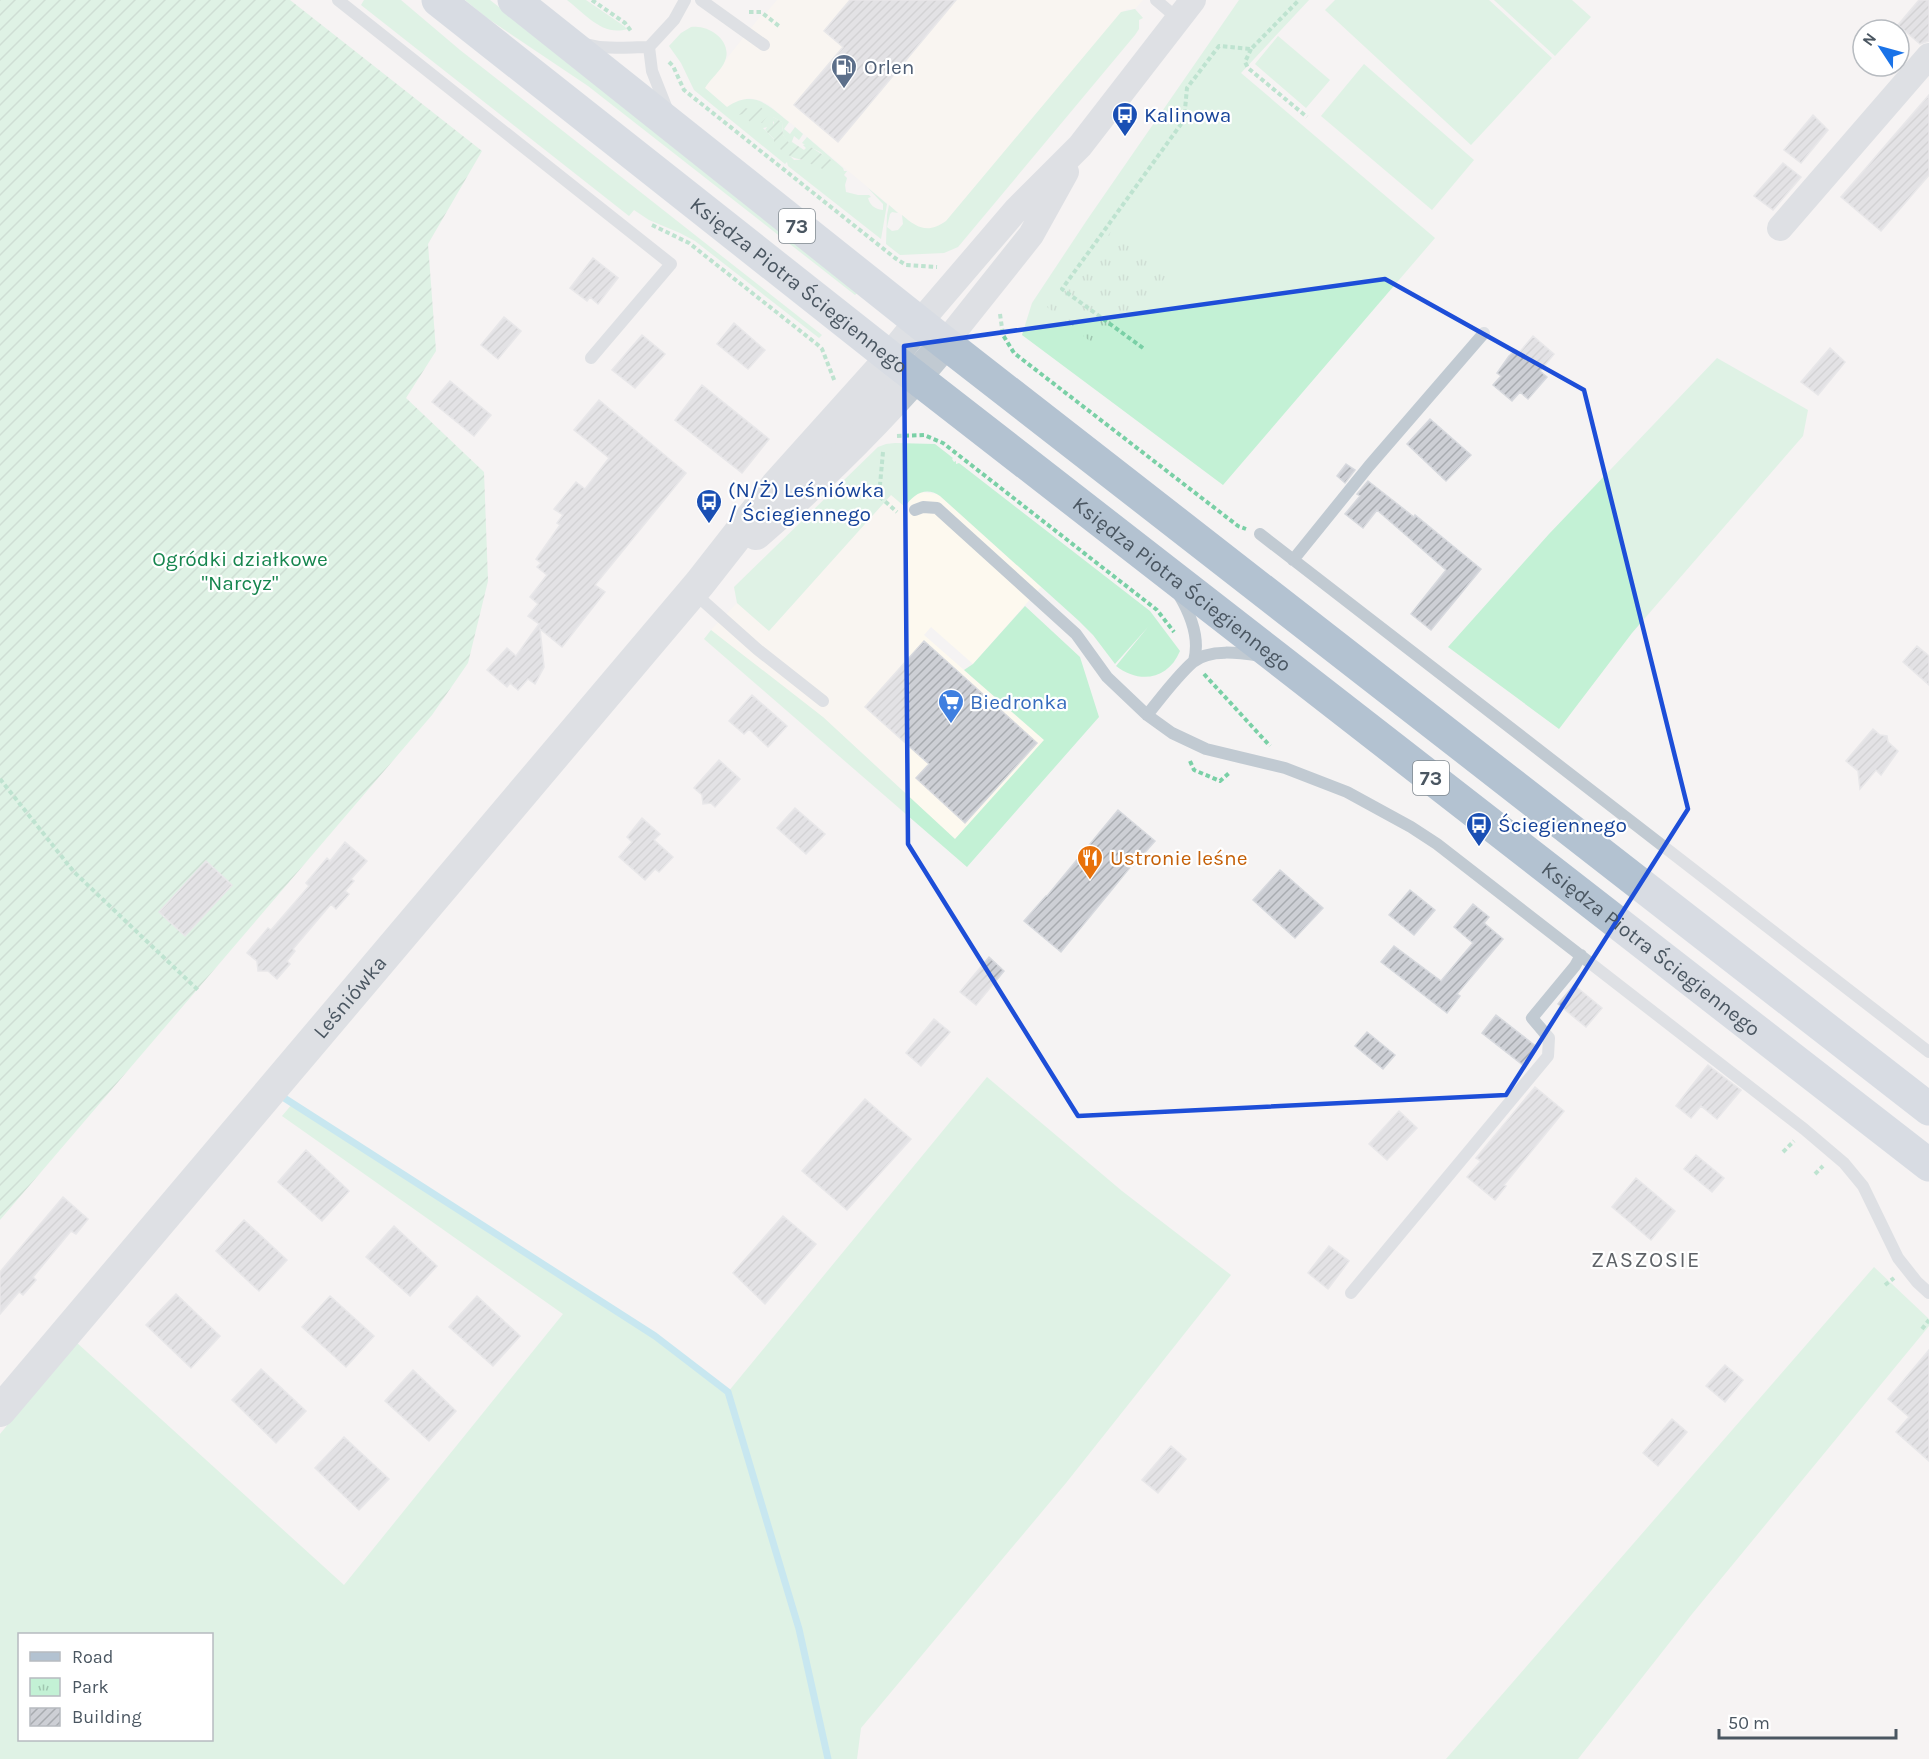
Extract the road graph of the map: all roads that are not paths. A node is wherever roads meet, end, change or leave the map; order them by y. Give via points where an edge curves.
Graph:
1 (338, 0) edge
2 (438, 0) edge
3 (514, 0) edge
4 (685, 0) edge
5 (701, 0) edge
6 (1156, 0) edge
7 (1185, 9) edge
8 (562, 38) junction
9 (764, 45) dead end
10 (649, 47) junction
11 (1929, 56) edge
12 (675, 129) junction
13 (1080, 146) junction
14 (1780, 228) dead end
15 (920, 322) junction
16 (1484, 333) dead end
17 (945, 343) junction
18 (591, 358) dead end
19 (904, 368) junction
20 (915, 510) dead end
21 (1260, 534) dead end
22 (1293, 560) junction
23 (1160, 567) junction
24 (696, 587) junction
25 (1278, 658) junction
26 (1194, 661) junction
27 (823, 701) dead end
28 (1147, 715) junction
29 (1581, 955) junction
30 (1929, 1052) edge
31 (1929, 1109) edge
32 (1929, 1165) edge
33 (1352, 1293) dead end
34 (1929, 1293) edge
35 (0, 1411) edge

1 - 18 lane via 671,264
2 - 19 main road, Księdza Piotra Ściegiennego / 73
3 - 8 main road, Księdza Piotra Ściegiennego / 73
4 - 10 lane via 674,20
5 - 9 lane
6 - 7 lane
7 - 13 street
8 - 10 lane via 598,47
8 - 12 main road, Księdza Piotra Ściegiennego / 73
10 - 12 lane via 652,71
11 - 14 street
12 - 15 main road, Księdza Piotra Ściegiennego / 73
13 - 15 street via 1016,210
13 - 17 street via 1031,235
15 - 17 main road, Księdza Piotra Ściegiennego / 73
15 - 19 street, Leśniówka
16 - 22 lane
17 - 19 street
17 - 31 main road, Księdza Piotra Ściegiennego / 73
19 - 23 main road, Księdza Piotra Ściegiennego / 73
19 - 24 street, Leśniówka via 852,399
19 - 24 street, Leśniówka via 880,435 795,500
20 - 28 lane via 936,508 1076,634 1107,677
21 - 22 lane
22 - 30 lane
23 - 25 main road, Księdza Piotra Ściegiennego / 73
23 - 26 lane via 1190,617 1196,639
24 - 27 lane via 757,649
24 - 35 street, Leśniówka
25 - 26 lane via 1240,653 1214,654
25 - 32 main road, Księdza Piotra Ściegiennego / 73
26 - 28 lane
28 - 29 lane via 1172,733 1206,749 1285,768 1347,792 1411,827
29 - 33 lane via 1532,1018 1549,1038 1548,1056
29 - 34 lane via 1844,1163 1863,1186 1898,1258

